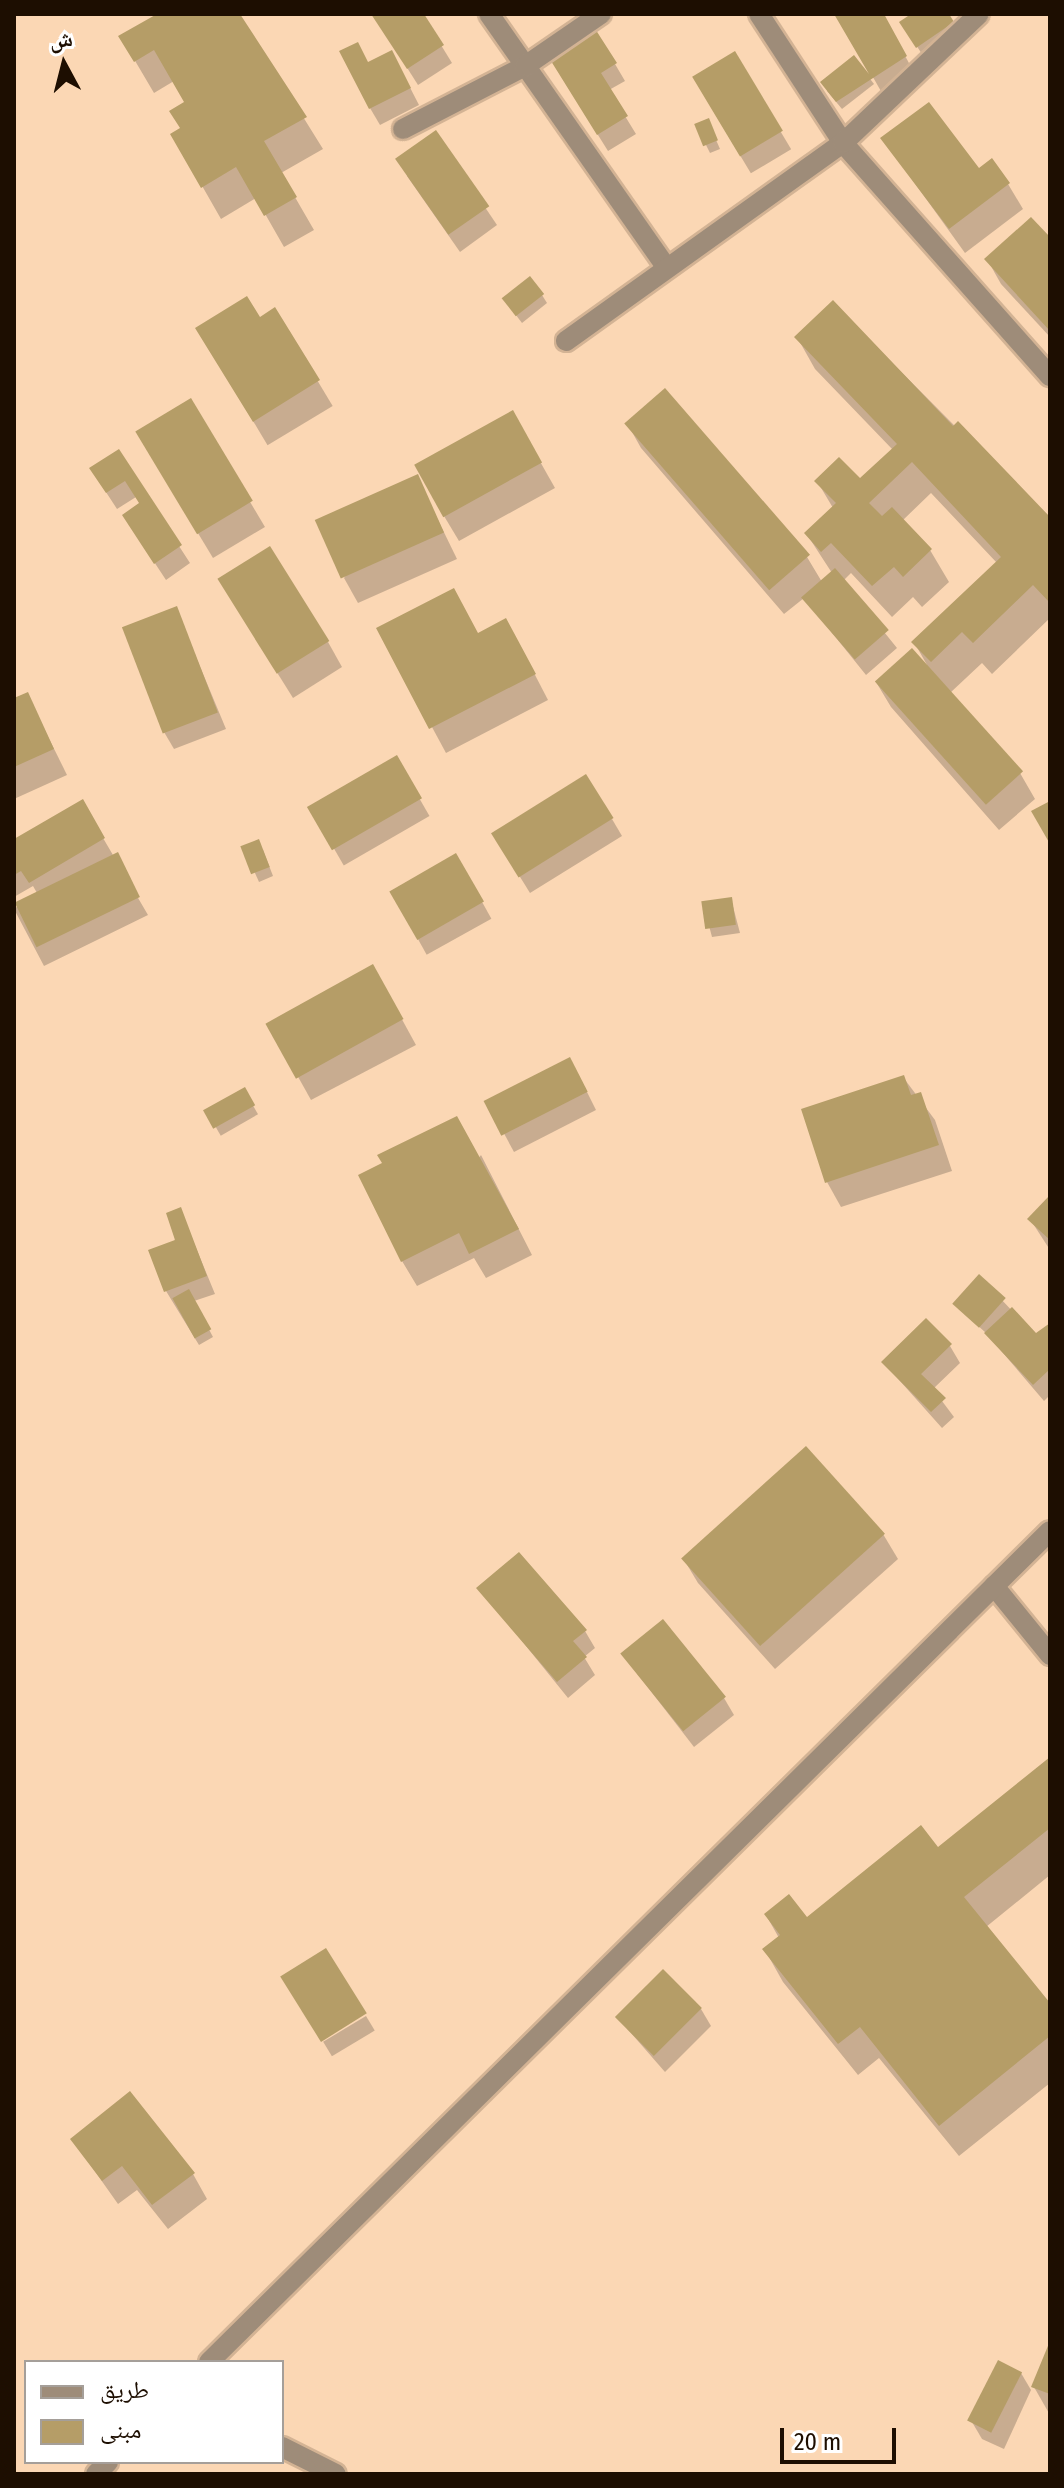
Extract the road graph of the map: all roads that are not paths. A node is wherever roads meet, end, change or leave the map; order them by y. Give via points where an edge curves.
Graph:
1 (489, 14) edge
2 (601, 14) edge
3 (759, 14) edge
4 (979, 14) edge
5 (525, 66) junction
6 (403, 129) dead end
7 (843, 143) junction
8 (667, 268) junction
9 (566, 341) dead end
10 (1050, 376) edge
11 (1050, 1531) edge
12 (994, 1586) junction
13 (1050, 1655) edge
14 (211, 2360) edge
15 (284, 2448) edge
16 (336, 2474) edge

1 - 5 street
2 - 5 street
3 - 7 street
4 - 7 street
5 - 6 street
5 - 8 street
7 - 8 street
7 - 10 street
8 - 9 street
11 - 12 street
12 - 13 street
12 - 14 street
15 - 16 street

